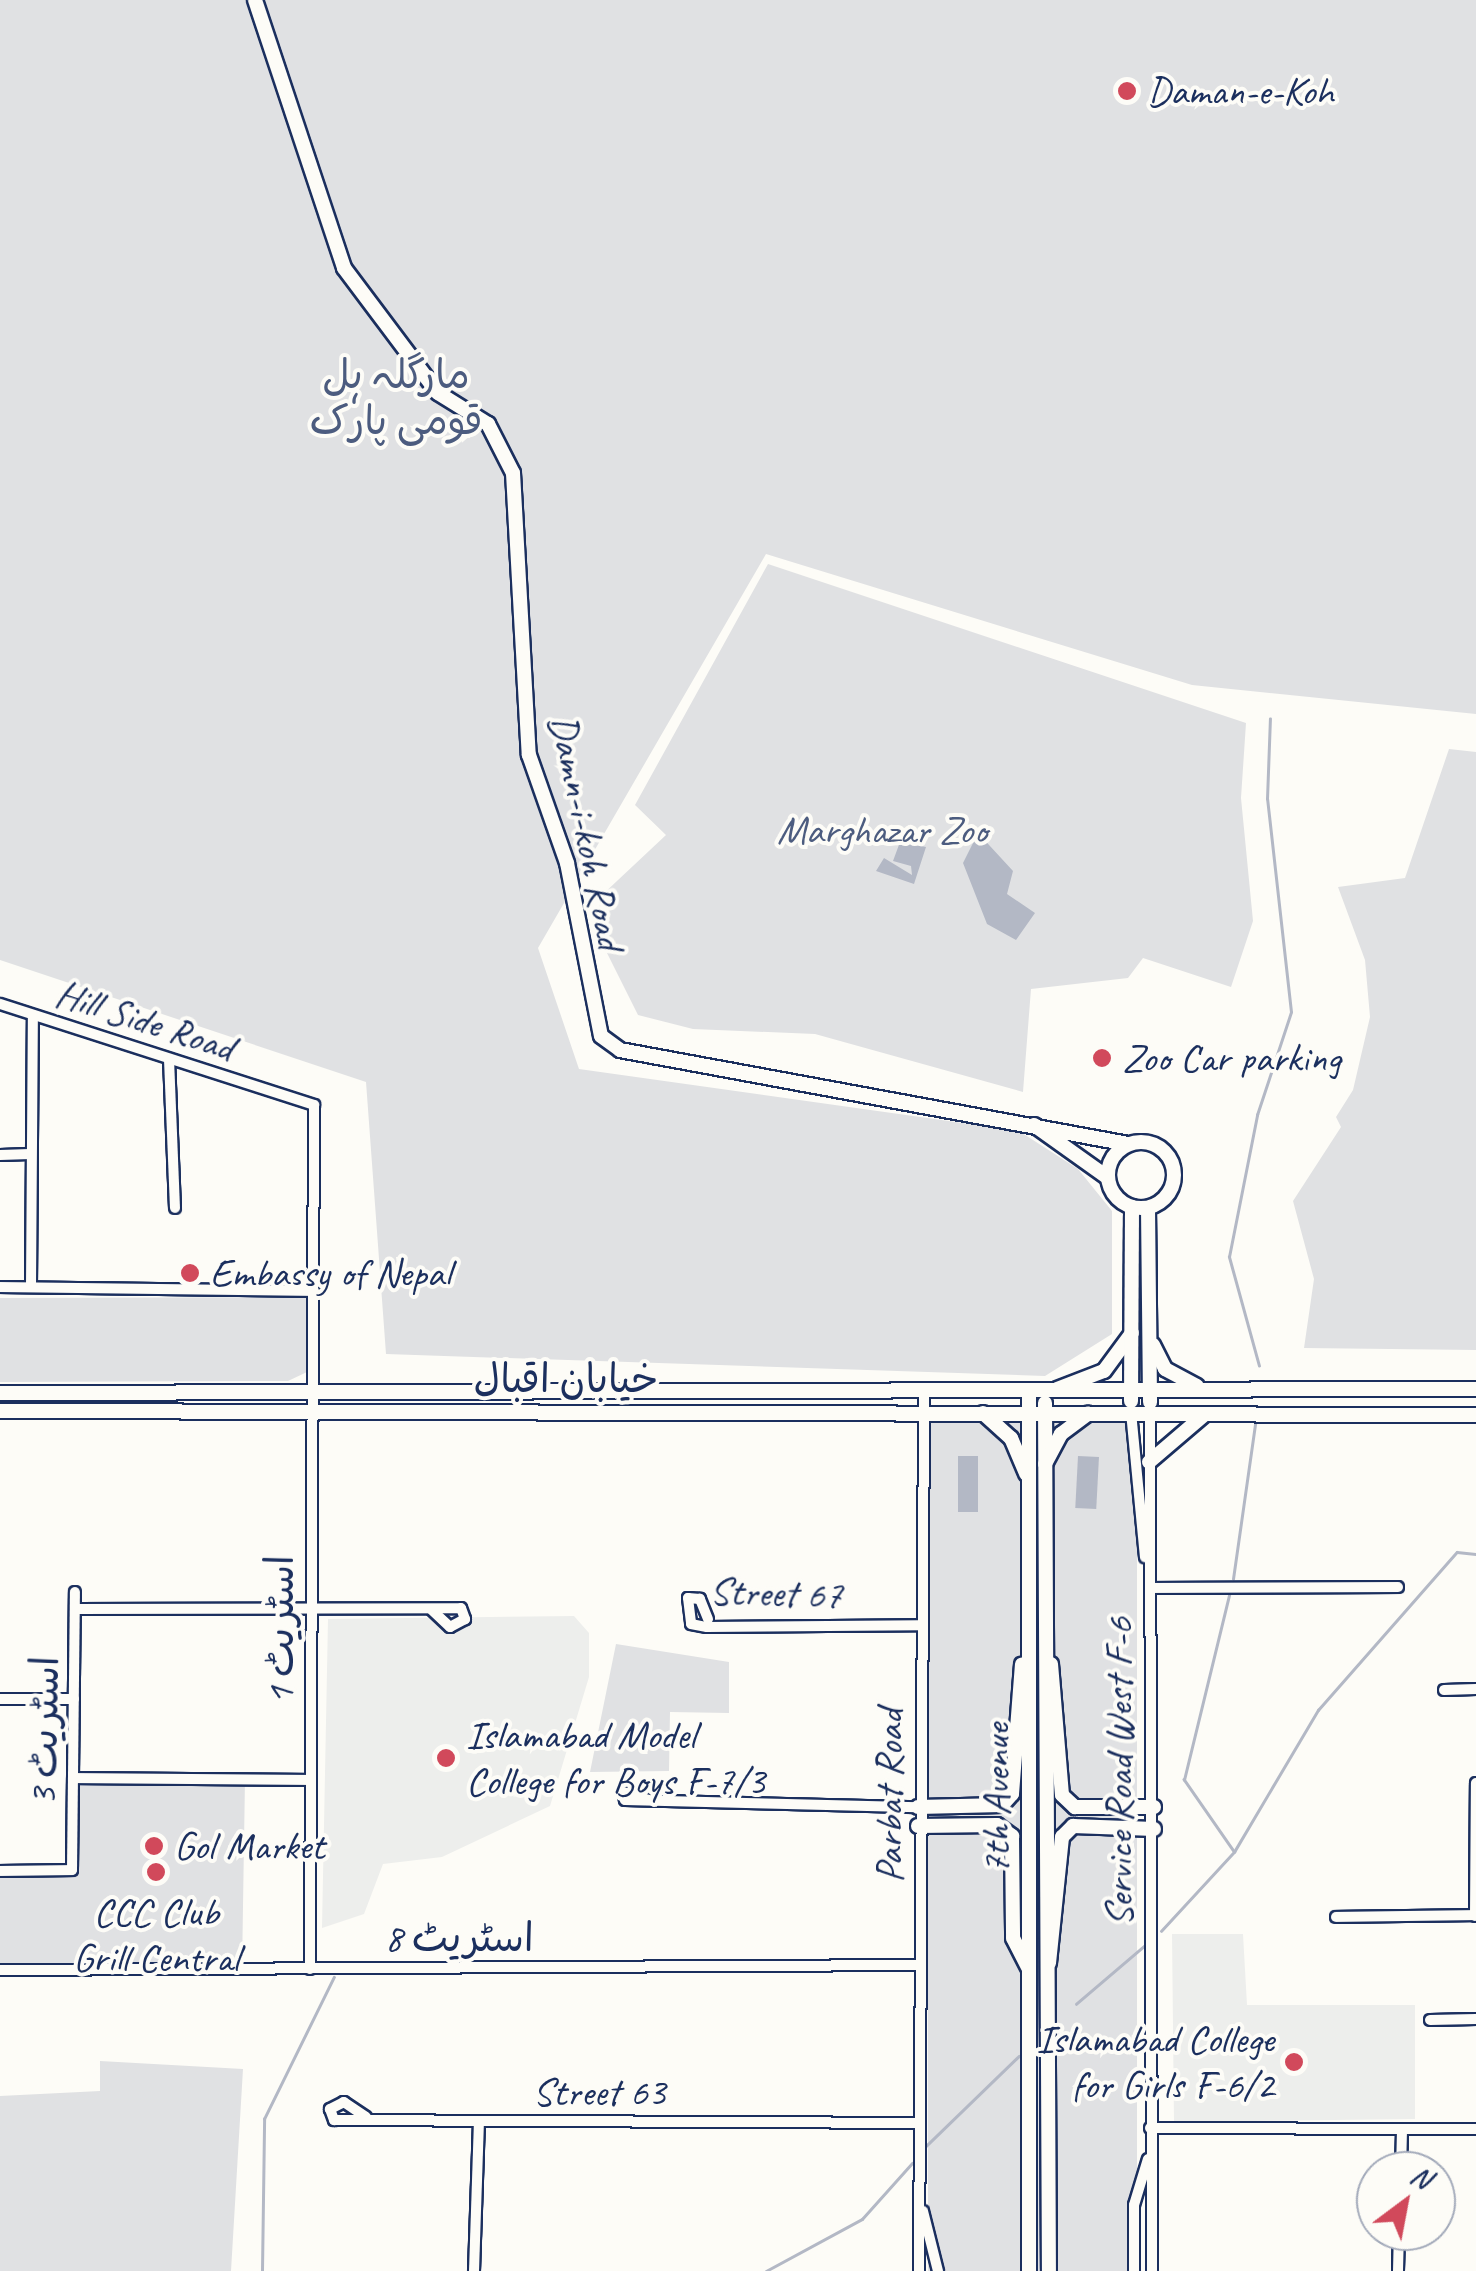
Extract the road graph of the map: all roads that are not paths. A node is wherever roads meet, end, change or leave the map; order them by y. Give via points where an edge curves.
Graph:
1 (255, 0) edge
2 (0, 1004) edge
3 (33, 1015) junction
4 (169, 1059) junction
5 (1029, 1122) junction
6 (1128, 1144) junction
7 (30, 1154) junction
8 (0, 1155) edge
9 (1107, 1176) junction
10 (175, 1208) dead end
11 (1140, 1208) junction
12 (0, 1286) edge
13 (31, 1286) junction
14 (314, 1291) junction
15 (1148, 1330) junction
16 (1132, 1333) junction
17 (1476, 1389) edge
18 (1208, 1390) junction
19 (314, 1391) junction
20 (924, 1391) junction
21 (0, 1393) edge
22 (1131, 1393) junction
23 (1150, 1393) junction
24 (1037, 1394) junction
25 (0, 1411) edge
26 (1214, 1411) junction
27 (1038, 1412) junction
28 (1131, 1412) junction
29 (1150, 1412) junction
30 (313, 1413) junction
31 (921, 1413) junction
32 (983, 1413) junction
33 (1089, 1414) junction
34 (1476, 1415) edge
35 (1149, 1462) junction
36 (1044, 1467) junction
37 (1030, 1484) junction
38 (1398, 1586) dead end
39 (1150, 1588) junction
40 (75, 1592) dead end
41 (75, 1609) junction
42 (432, 1610) dead end
43 (309, 1614) junction
44 (708, 1619) dead end
45 (919, 1625) junction
46 (1046, 1639) junction
47 (1028, 1642) junction
48 (1444, 1690) dead end
49 (1476, 1690) edge
50 (0, 1699) edge
51 (74, 1699) junction
52 (73, 1778) junction
53 (310, 1780) junction
54 (1476, 1783) edge
55 (649, 1800) dead end
56 (1154, 1807) junction
57 (918, 1808) junction
58 (918, 1826) junction
59 (1154, 1828) junction
60 (0, 1871) edge
61 (1476, 1916) edge
62 (1336, 1917) dead end
63 (919, 1964) junction
64 (0, 1970) edge
65 (310, 1970) junction
66 (1038, 1972) junction
67 (1476, 2019) edge
68 (1430, 2020) dead end
69 (366, 2117) dead end
70 (479, 2121) junction
71 (919, 2123) junction
72 (1150, 2128) junction
73 (1476, 2128) edge
74 (1402, 2131) junction
75 (1151, 2150) junction
76 (1402, 2151) edge
77 (919, 2201) junction
78 (474, 2271) edge
79 (919, 2271) edge
80 (938, 2271) edge
81 (1030, 2271) edge
82 (1049, 2271) edge
83 (1134, 2271) edge
84 (1152, 2271) edge

1 - 5 main road, Damn-i-koh Road via 344,268 438,393 488,424 513,473 529,755 567,863 602,1036 620,1050
2 - 3 street, Hill Side Road
3 - 4 street, Hill Side Road
3 - 7 street
4 - 10 street
4 - 14 street, Hill Side Road via 314,1105
5 - 6 main road, Damn-i-koh Road
5 - 9 main road
6 - 9 main road
6 - 11 main road via 1155,1144 1172,1163 1167,1196
7 - 8 street
7 - 13 street
9 - 11 main road
11 - 15 main road
11 - 16 main road
12 - 13 street
13 - 14 street
14 - 19 street, اسٹریٹ 1
15 - 18 main road via 1165,1369
15 - 23 main road
16 - 22 main road
16 - 24 main road via 1104,1372
17 - 18 main road, خیابان اقبال
18 - 23 main road, خیابان اقبال
19 - 20 main road, خیابان اقبال
19 - 21 main road, خیابان اقبال
19 - 30 street, اسٹریٹ 1
20 - 24 main road, خیابان اقبال
20 - 31 street, Parbat Road
22 - 23 main road, خیابان اقبال
22 - 24 main road, خیابان اقبال
22 - 28 main road
23 - 29 main road, Service Road West F-6
24 - 27 main road, 7th Avenue
25 - 30 main road, خیابان اقبال
26 - 29 main road, خیابان اقبال
26 - 34 main road, خیابان اقبال
26 - 35 main road via 1188,1421
27 - 32 main road, خیابان اقبال
27 - 33 main road, خیابان اقبال
27 - 36 main road, 7th Avenue
27 - 37 main road, 7th Avenue
28 - 29 main road, خیابان اقبال
28 - 33 main road, خیابان اقبال
28 - 39 street via 1134,1504
29 - 35 street, Service Road West F-6
30 - 31 main road, خیابان اقبال
30 - 43 street, اسٹریٹ 1
31 - 32 main road, خیابان اقبال
31 - 45 street, Parbat Road
32 - 37 main road via 1012,1438
33 - 36 main road via 1060,1434
35 - 39 street, Service Road West F-6
36 - 46 main road, 7th Avenue
37 - 47 main road, 7th Avenue
38 - 39 street
39 - 56 street, Service Road West F-6
40 - 41 street, اسٹریٹ 3
41 - 43 street
41 - 51 street, اسٹریٹ 3
42 - 43 street via 450,1627 465,1620 460,1608
43 - 53 street, اسٹریٹ 1
44 - 45 street, Street 67 via 700,1599 688,1598 691,1624 707,1628
45 - 57 street, Parbat Road
46 - 56 main road via 1060,1702 1062,1795 1074,1806
46 - 66 main road, 7th Avenue
47 - 57 main road via 1014,1696 1012,1794 1002,1805
47 - 66 main road, 7th Avenue
48 - 49 street
50 - 51 street
51 - 52 street, اسٹریٹ 3
52 - 53 street
52 - 60 street, اسٹریٹ 3 via 72,1870
53 - 65 street, اسٹریٹ 1
54 - 61 street
55 - 57 street via 623,1792 625,1800
56 - 59 street, Service Road West F-6
57 - 58 street, Parbat Road
58 - 63 street, Parbat Road
58 - 66 main road via 997,1825 1012,1836 1013,1938
59 - 66 main road via 1073,1826 1062,1837 1057,1940
59 - 72 street, Service Road West F-6
61 - 62 street
63 - 65 street, اسٹریٹ 8
63 - 71 street, Parbat Road
64 - 65 street, اسٹریٹ 8
66 - 81 main road, 7th Avenue
66 - 82 main road, 7th Avenue
67 - 68 street
69 - 70 street, Street 63 via 344,2102 330,2108 334,2120
70 - 71 street, Street 63
70 - 78 street
71 - 77 street, Parbat Road
72 - 74 street
72 - 75 street, Service Road West F-6
73 - 74 street
74 - 76 street
75 - 83 street, Service Road West F-6 via 1134,2206
75 - 84 street, Service Road West F-6
77 - 79 street, Parbat Road
77 - 80 street, Parbat Road

